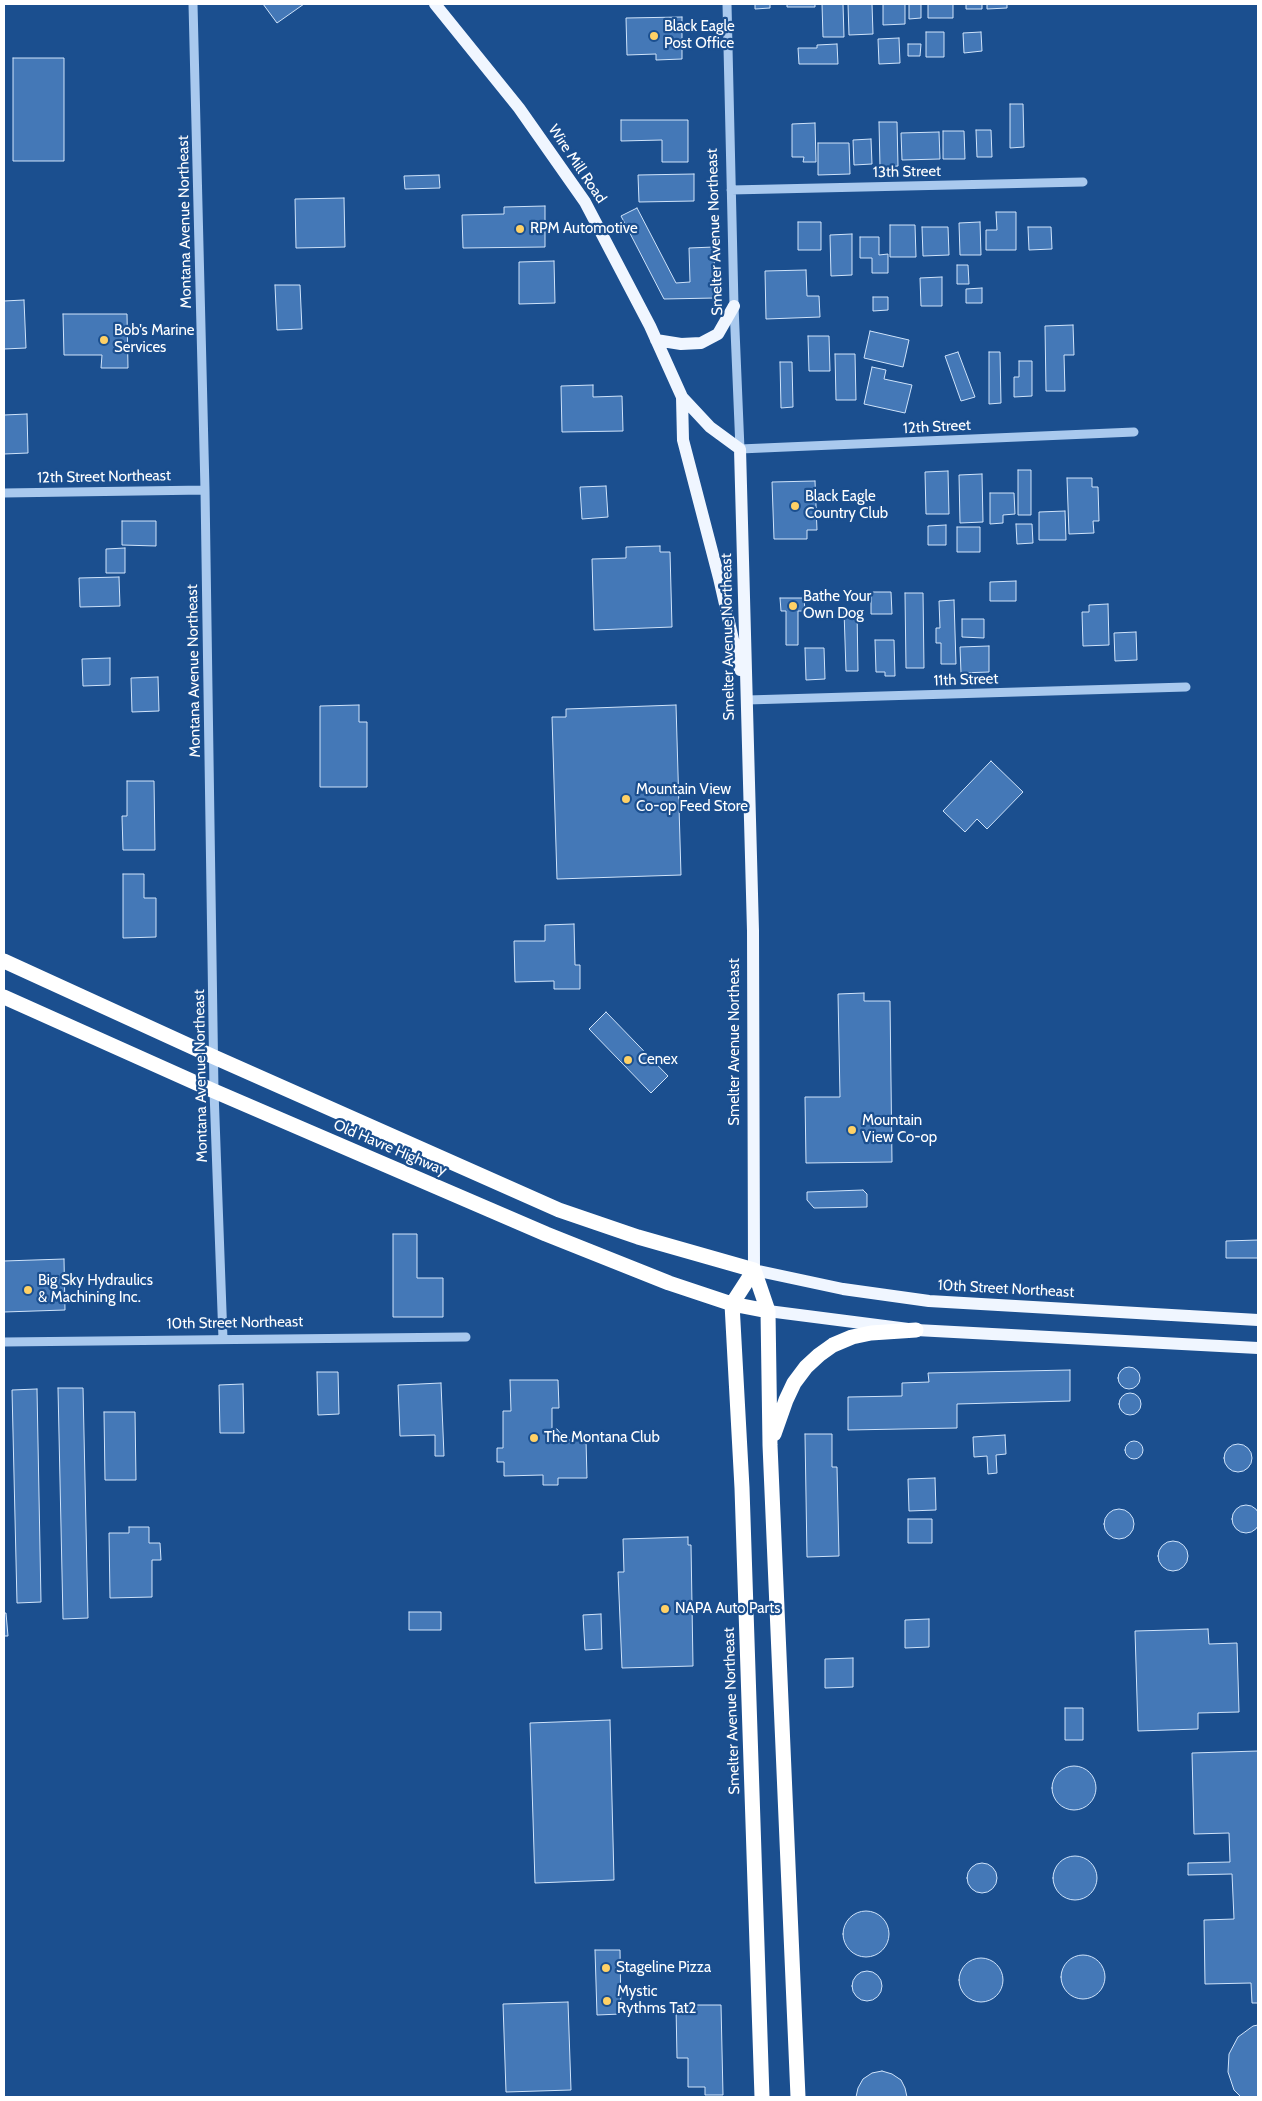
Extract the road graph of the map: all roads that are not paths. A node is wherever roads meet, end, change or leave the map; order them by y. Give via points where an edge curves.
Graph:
1 (193, 4) edge
2 (435, 4) edge
3 (727, 4) edge
4 (1083, 182) dead end
5 (731, 190) junction
6 (734, 306) junction
7 (656, 340) junction
8 (682, 397) junction
9 (1134, 432) dead end
10 (740, 450) junction
11 (205, 490) junction
12 (4, 493) edge
13 (1186, 688) dead end
14 (746, 700) junction
15 (4, 961) edge
16 (4, 997) edge
17 (214, 1057) junction
18 (214, 1091) junction
19 (754, 1270) junction
20 (732, 1304) junction
21 (768, 1311) junction
22 (1258, 1320) edge
23 (916, 1330) junction
24 (223, 1338) junction
25 (466, 1338) dead end
26 (4, 1342) edge
27 (1258, 1348) edge
28 (770, 1445) junction
29 (762, 2097) edge
30 (798, 2097) edge

1 - 11 street, Montana Avenue Northeast
2 - 7 main road, Wire Mill Road via 518,108 585,202
3 - 5 street, Smelter Avenue Northeast
4 - 5 street, 13th Street
5 - 6 street, Smelter Avenue Northeast
6 - 7 main road via 718,334 701,342 681,344
6 - 10 street, Smelter Avenue Northeast
7 - 8 main road, Wire Mill Road
8 - 10 main road, Wire Mill Road via 710,427
8 - 14 main road via 683,440 720,578
9 - 10 street, 12th Street
10 - 14 main road, Smelter Avenue Northeast
11 - 12 street, 12th Street Northeast
11 - 17 street, Montana Avenue Northeast
13 - 14 street, 11th Street
14 - 19 main road, Smelter Avenue Northeast via 752,931
15 - 17 highway, Old Havre Highway
16 - 18 highway, Old Havre Highway
17 - 18 street, Montana Avenue Northeast
17 - 19 highway, Old Havre Highway via 559,1210 638,1238
18 - 20 highway, Old Havre Highway via 546,1234 669,1283
18 - 24 street, Montana Avenue Northeast
19 - 20 highway
19 - 21 highway, Smelter Avenue Northeast
19 - 22 main road, 10th Street Northeast via 843,1289 929,1301
20 - 21 highway, Old Havre Highway
20 - 29 highway, Smelter Avenue Northeast
21 - 23 main road
21 - 28 highway, Smelter Avenue Northeast
23 - 27 main road
23 - 28 highway via 852,1337 819,1355 794,1383
24 - 25 street, 10th Street Northeast
24 - 26 street, 10th Street Northeast
28 - 30 highway, Smelter Avenue Northeast

